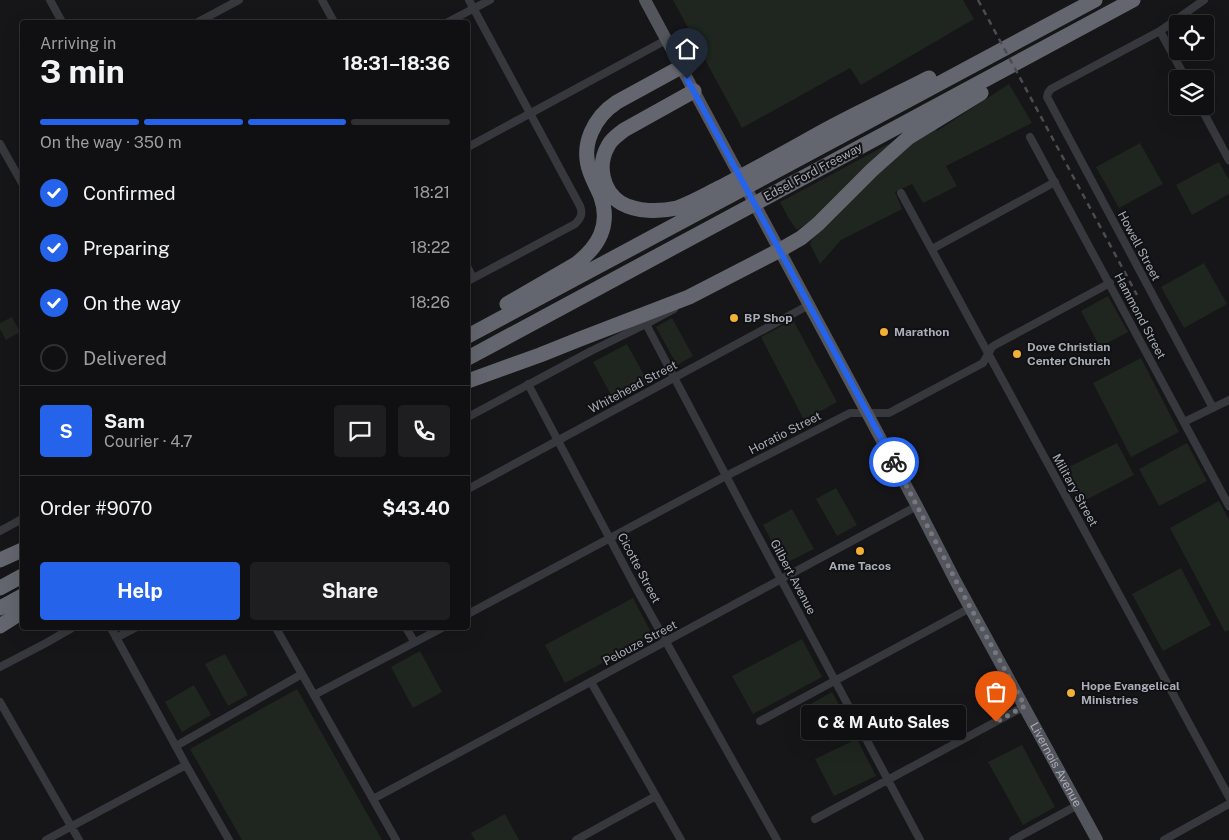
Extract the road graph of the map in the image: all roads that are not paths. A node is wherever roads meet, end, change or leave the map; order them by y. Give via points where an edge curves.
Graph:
1 (50, 0) edge
2 (239, 0) edge
3 (322, 0) edge
4 (470, 0) edge
5 (490, 0) edge
6 (645, 0) edge
7 (1095, 0) edge
8 (1133, 0) edge
9 (1204, 0) edge
10 (474, 9) junction
11 (61, 20) edge
12 (202, 20) edge
13 (333, 20) edge
14 (452, 20) edge
15 (1160, 31) junction
16 (1022, 39) junction
17 (666, 40) junction
18 (1057, 41) junction
19 (681, 67) junction
20 (1181, 70) edge
21 (694, 91) junction
22 (531, 113) junction
23 (1205, 115) edge
24 (1030, 137) dead end
25 (0, 144) edge
26 (470, 146) edge
27 (1229, 160) edge
28 (20, 179) edge
29 (1056, 182) junction
30 (901, 193) dead end
31 (777, 246) junction
32 (932, 249) junction
33 (470, 280) edge
34 (1110, 284) junction
35 (689, 297) junction
36 (809, 305) junction
37 (646, 324) junction
38 (470, 325) edge
39 (470, 335) edge
40 (988, 354) junction
41 (470, 357) edge
42 (674, 377) junction
43 (470, 379) edge
44 (528, 384) junction
45 (1229, 400) edge
46 (1213, 408) junction
47 (866, 412) junction
48 (470, 416) edge
49 (1184, 422) junction
50 (558, 439) junction
51 (726, 476) junction
52 (470, 488) edge
53 (917, 506) junction
54 (1229, 506) edge
55 (20, 520) edge
56 (0, 531) edge
57 (610, 539) junction
58 (20, 551) edge
59 (0, 560) edge
60 (20, 577) edge
61 (781, 579) junction
62 (0, 588) edge
63 (20, 597) edge
64 (0, 608) edge
65 (970, 608) junction
66 (20, 613) edge
67 (470, 613) edge
68 (0, 626) edge
69 (69, 630) edge
70 (112, 630) edge
71 (131, 630) edge
72 (277, 630) edge
73 (407, 630) edge
74 (438, 630) edge
75 (116, 638) junction
76 (414, 641) junction
77 (666, 642) junction
78 (0, 667) edge
79 (302, 674) junction
80 (835, 680) junction
81 (591, 682) junction
82 (314, 695) junction
83 (0, 702) edge
84 (1025, 706) junction
85 (760, 721) dead end
86 (176, 746) junction
87 (186, 765) junction
88 (888, 780) junction
89 (656, 796) junction
90 (1229, 797) edge
91 (373, 799) junction
92 (1229, 804) edge
93 (1078, 805) junction
94 (815, 819) dead end
95 (71, 826) junction
96 (46, 840) edge
97 (79, 840) edge
98 (229, 840) edge
99 (396, 840) edge
100 (576, 840) edge
101 (681, 840) edge
102 (777, 840) edge
103 (920, 840) edge
104 (1013, 840) edge
105 (1098, 840) edge
106 (1164, 840) edge

1 - 11 street
2 - 12 street
3 - 13 street
4 - 10 street
5 - 10 street
6 - 17 main road, Livernois Avenue
7 - 16 highway, Edsel Ford Freeway
8 - 18 highway, Edsel Ford Freeway
9 - 15 street
10 - 14 street
10 - 22 street
15 - 20 street
15 - 46 street, Howell Street via 1051,89 1048,100
16 - 21 highway via 976,54 840,121 766,164 682,206 646,210 617,200 603,178 607,146 624,130
16 - 39 highway, Edsel Ford Freeway
17 - 19 main road, Livernois Avenue
17 - 22 street
18 - 31 highway via 1036,60 909,137 818,224 801,238
18 - 41 highway, Edsel Ford Freeway
19 - 21 main road, Livernois Avenue
19 - 38 highway via 608,108 594,126 588,142 588,162 603,204 604,220 600,238 592,250 576,264
21 - 31 main road, Livernois Avenue
22 - 26 street
22 - 33 street via 580,206 581,218
23 - 27 street
24 - 29 street, Hammond Street
25 - 28 street
29 - 32 street
29 - 34 street, Hammond Street
30 - 32 street, Military Street
31 - 35 highway
31 - 36 main road, Livernois Avenue
32 - 40 street, Military Street
34 - 40 street, Horatio Street via 995,345
34 - 49 street, Hammond Street
35 - 37 street via 677,308
35 - 43 highway
36 - 42 street, Whitehead Street
36 - 47 main road, Livernois Avenue
37 - 42 street, Gilbert Avenue
37 - 44 street
40 - 47 street, Horatio Street via 983,363 889,413
40 - 90 street, Military Street
42 - 50 street, Whitehead Street
42 - 51 street, Gilbert Avenue
44 - 48 street
44 - 50 street, Cicotte Street
45 - 46 street
46 - 49 street
47 - 51 street, Horatio Street via 850,413
47 - 53 main road, Livernois Avenue
49 - 54 street, Hammond Street
50 - 52 street, Whitehead Street
50 - 57 street, Cicotte Street
51 - 57 street, Horatio Street
51 - 61 street, Gilbert Avenue
53 - 61 street, Pelouze Street
53 - 65 main road, Livernois Avenue
55 - 56 street
57 - 67 street, Horatio Street
57 - 77 street, Cicotte Street
58 - 59 highway
60 - 62 highway
61 - 77 street, Pelouze Street
61 - 80 street, Gilbert Avenue
63 - 64 highway
65 - 80 street
65 - 84 main road, Livernois Avenue
66 - 68 highway
69 - 78 street
70 - 75 street
71 - 75 street
72 - 79 street
73 - 76 street
74 - 76 street
75 - 86 street
76 - 82 street
77 - 81 street, Pelouze Street
77 - 102 street, Cicotte Street
79 - 82 street
79 - 86 street
80 - 85 street
80 - 88 street, Gilbert Avenue
81 - 89 street
81 - 91 street, Pelouze Street
82 - 91 street
83 - 95 street
84 - 88 street
84 - 93 main road, Livernois Avenue
86 - 87 street
87 - 95 street
87 - 98 street
88 - 94 street
88 - 103 street, Gilbert Avenue
89 - 100 street
89 - 101 street
91 - 99 street
92 - 106 street
93 - 104 street
93 - 105 main road, Livernois Avenue
95 - 96 street
95 - 97 street

